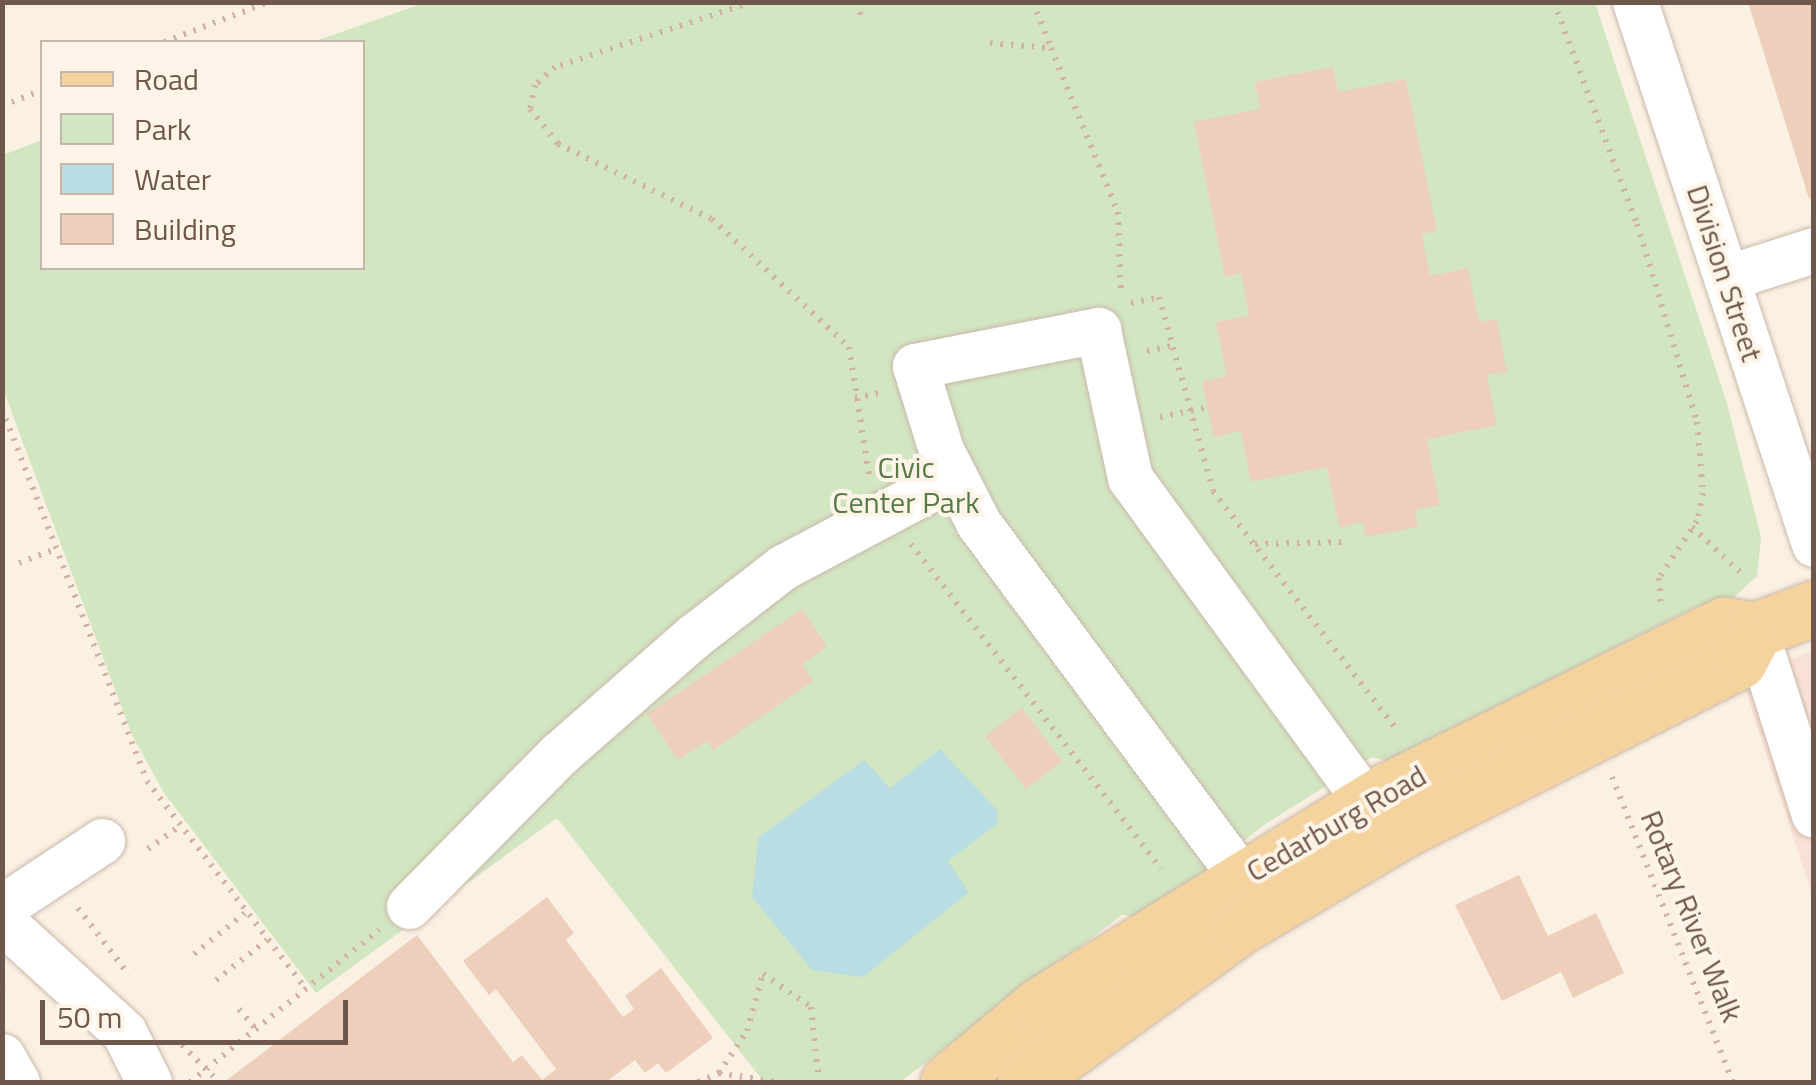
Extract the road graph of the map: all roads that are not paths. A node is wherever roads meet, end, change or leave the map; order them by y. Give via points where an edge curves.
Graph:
1 (1635, 2) edge
2 (1814, 250) edge
3 (1726, 278) junction
4 (953, 476) junction
5 (1814, 544) edge
6 (1814, 608) edge
7 (1755, 630) junction
8 (1814, 815) edge
9 (1380, 819) junction
10 (102, 841) dead end
11 (1255, 893) junction
12 (409, 906) road end
13 (2, 907) edge
14 (2, 921) edge
15 (2, 1056) edge
16 (18, 1082) edge
17 (149, 1082) edge
18 (948, 1082) edge
19 (1025, 1082) edge

1 - 3 street, Division Street
2 - 3 street
3 - 5 street, Division Street
4 - 9 street via 915,366 1098,330 1130,478
4 - 11 street
4 - 12 street via 783,567 694,636 560,754
6 - 7 main road
7 - 8 street
7 - 9 main road, Cedarburg Road via 1739,660
9 - 11 main road, Cedarburg Road
10 - 13 street
11 - 18 main road, Cedarburg Road via 1040,1005
11 - 19 main road, Cedarburg Road
14 - 17 street via 124,1032
15 - 16 street

